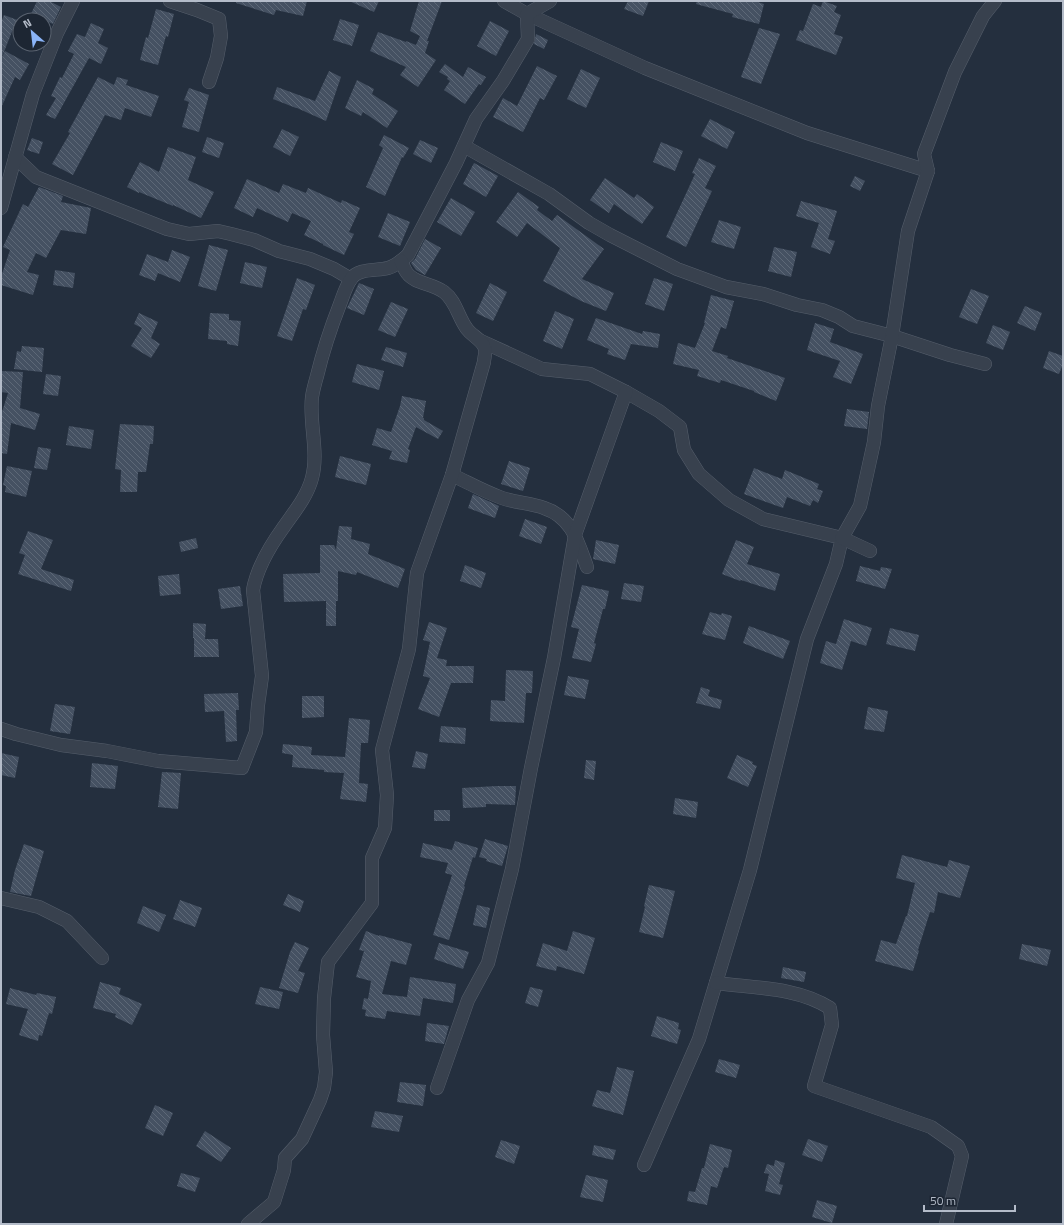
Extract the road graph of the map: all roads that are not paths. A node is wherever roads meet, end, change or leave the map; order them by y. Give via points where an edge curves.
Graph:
1 (73, 1) edge
2 (170, 1) edge
3 (504, 1) edge
4 (550, 1) edge
5 (995, 1) edge
6 (527, 14) junction
7 (209, 82) dead end
8 (464, 146) junction
9 (15, 157) junction
10 (928, 171) junction
11 (1, 208) edge
12 (401, 262) junction
13 (351, 278) junction
14 (892, 336) junction
15 (481, 341) junction
16 (985, 364) dead end
17 (626, 392) junction
18 (452, 475) junction
19 (575, 535) junction
20 (842, 538) junction
21 (870, 551) dead end
22 (587, 566) dead end
23 (1, 729) edge
24 (1, 898) edge
25 (102, 958) dead end
26 (716, 984) junction
27 (437, 1088) dead end
28 (644, 1165) dead end
29 (248, 1224) edge
30 (946, 1224) edge

1 - 9 street via 57,32 33,94
2 - 7 street via 219,19 221,36
3 - 6 street
4 - 6 street
5 - 10 street via 983,16 954,72 924,154
6 - 8 street via 528,38 503,81 476,119
6 - 10 street via 645,68 807,133
8 - 12 street via 408,255
8 - 14 street via 549,194 589,223 677,269 726,287 822,310 854,326
9 - 11 street
9 - 13 street via 36,177 167,229 189,234 218,231 254,240 310,259
10 - 14 street via 908,231
12 - 13 street via 389,268 355,274
12 - 15 street via 414,280 435,286 446,293 468,331
13 - 23 street via 330,328 312,397 312,479 304,498 280,531 261,564 253,590 262,676 256,732 242,768 158,761 61,745
14 - 16 street
14 - 20 street via 860,506
15 - 17 street via 542,369 590,374
15 - 18 street via 485,350 484,362
17 - 19 street
17 - 20 street via 660,411 680,427 684,450 699,474 728,500 763,519
18 - 19 street via 503,498 558,514 570,525
18 - 29 street via 417,572 409,649 382,750 387,795 385,828 372,858 372,903 328,962 324,998 324,1088 302,1138 285,1158 274,1202
19 - 22 street
19 - 27 street via 554,658 512,869 488,963 468,1000
20 - 21 street
20 - 26 street via 836,564 808,640 750,870
24 - 25 street via 39,907 67,921
26 - 28 street via 699,1039
26 - 30 street via 795,993 830,1008 832,1025 814,1086 930,1127 958,1146 962,1156

